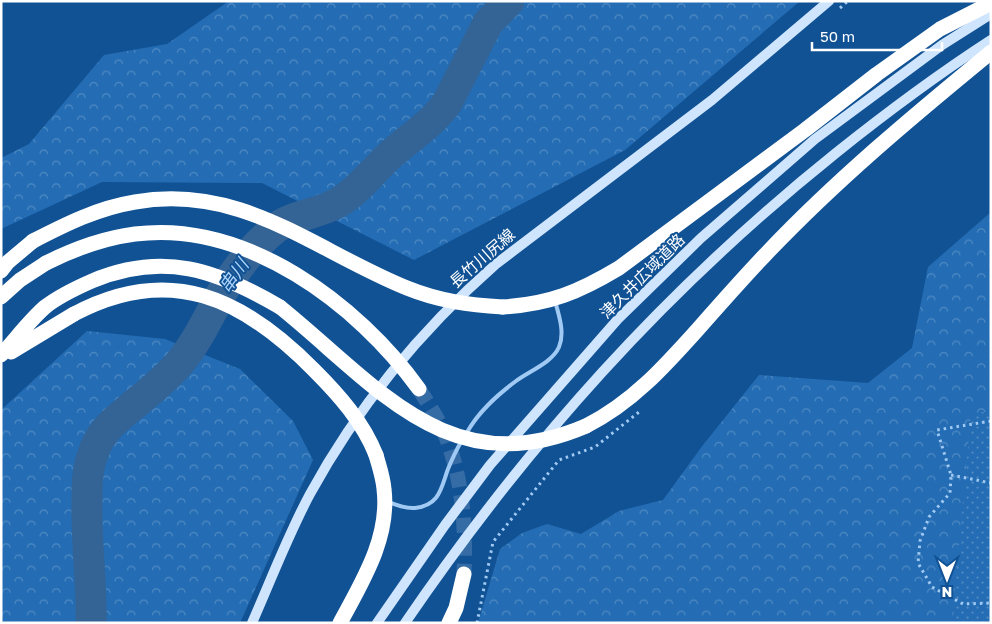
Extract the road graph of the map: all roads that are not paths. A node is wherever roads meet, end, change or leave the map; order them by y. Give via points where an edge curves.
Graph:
1 (830, 1) edge
2 (991, 3) edge
3 (991, 14) edge
4 (991, 40) edge
5 (991, 52) edge
6 (1, 271) edge
7 (1, 297) edge
8 (555, 299) junction
9 (1, 356) edge
10 (419, 389) tunnel mouth
11 (385, 502) junction
12 (464, 574) tunnel mouth
13 (252, 623) edge
14 (340, 623) edge
15 (378, 623) edge
16 (405, 623) edge
17 (450, 623) edge

1 - 13 main road, 長竹川尻線 via 683,123 496,264 424,333 366,404 329,460 295,524
2 - 8 highway via 940,29 619,268 592,285
3 - 15 main road, 津久井広域道路 via 934,51 815,139 701,238 618,319 490,465
4 - 16 main road via 903,100 812,172 668,302 588,386 519,468
5 - 9 highway, bridge via 932,100 806,213 644,386 607,416 554,438 518,444 471,439 438,429 386,398 280,307 227,279 193,269 133,268 102,277 63,295 45,308
6 - 8 highway, bridge via 33,241 112,206 157,199 200,201 244,210 270,220 373,273 409,289 454,303 503,307
7 - 10 highway, bridge via 46,263 101,241 137,234 180,234 223,241 258,254 294,273 332,300 379,342
8 - 11 lane via 560,317 559,347 551,357 481,411 458,447 439,495 429,504 416,508
9 - 11 highway, bridge via 74,314 113,296 147,290 195,293 234,308 264,327 326,383 356,418 372,445 382,475
11 - 14 highway via 375,555
12 - 17 highway

